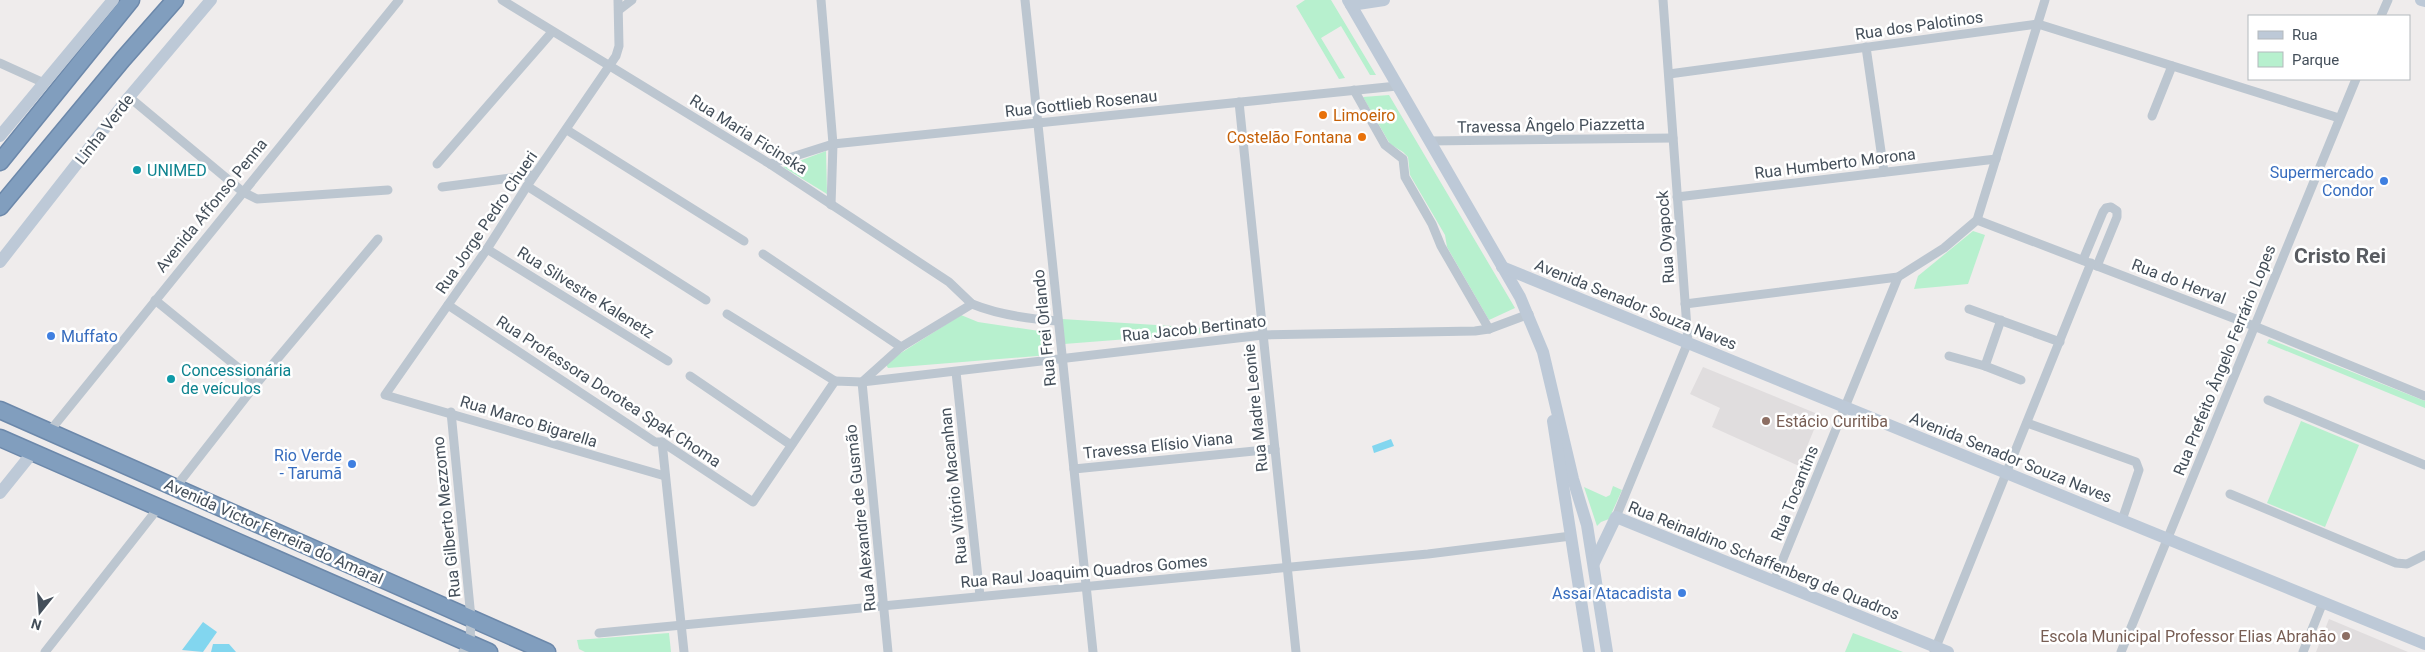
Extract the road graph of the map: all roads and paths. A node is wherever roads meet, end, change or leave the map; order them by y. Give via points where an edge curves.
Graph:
1 (113, 0) edge
2 (131, 0) edge
3 (175, 0) edge
4 (211, 0) edge
5 (399, 0) edge
6 (502, 0) edge
7 (618, 0) edge
8 (632, 0) edge
9 (821, 0) edge
10 (1025, 0) edge
11 (1384, 0) edge
12 (1663, 0) edge
13 (2045, 0) edge
14 (2388, 0) edge
15 (2421, 0) edge
16 (2425, 1) edge
17 (1349, 3) edge
18 (619, 10) junction
19 (2381, 15) edge
20 (2038, 24) junction
21 (552, 32) junction
22 (1866, 47) junction
23 (0, 63) edge
24 (610, 65) junction
25 (2172, 66) junction
26 (1668, 74) junction
27 (2356, 80) edge
28 (44, 83) junction
29 (1397, 86) junction
30 (1354, 90) junction
31 (129, 97) junction
32 (1239, 102) junction
33 (2152, 116) dead end
34 (2339, 118) junction
35 (1038, 123) junction
36 (566, 130) junction
37 (0, 136) edge
38 (1673, 138) junction
39 (1429, 142) junction
40 (833, 144) junction
41 (1996, 158) junction
42 (0, 162) edge
43 (437, 164) dead end
44 (770, 164) junction
45 (1884, 172) junction
46 (534, 175) junction
47 (527, 186) junction
48 (442, 187) dead end
49 (388, 190) dead end
50 (243, 192) junction
51 (1677, 197) junction
52 (831, 205) junction
53 (0, 207) edge
54 (1977, 220) junction
55 (378, 239) dead end
56 (744, 241) dead end
57 (488, 249) junction
58 (763, 254) dead end
59 (0, 262) edge
60 (2091, 263) junction
61 (1502, 266) junction
62 (1898, 277) junction
63 (155, 300) junction
64 (706, 300) dead end
65 (972, 304) junction
66 (1685, 304) junction
67 (448, 305) junction
68 (1970, 309) dead end
69 (727, 314) dead end
70 (1529, 314) junction
71 (2001, 320) junction
72 (1058, 321) junction
73 (2254, 326) junction
74 (1489, 329) junction
75 (1263, 335) junction
76 (1688, 342) junction
77 (2060, 342) junction
78 (901, 347) junction
79 (1948, 356) dead end
80 (1062, 358) junction
81 (668, 361) dead end
82 (1985, 366) junction
83 (956, 372) junction
84 (690, 376) dead end
85 (2021, 380) dead end
86 (835, 381) junction
87 (862, 382) junction
88 (257, 383) junction
89 (1553, 388) junction
90 (384, 395) joint
91 (2425, 396) edge
92 (2268, 400) dead end
93 (1845, 407) junction
94 (0, 410) edge
95 (451, 412) junction
96 (2026, 423) junction
97 (49, 432) junction
98 (0, 438) edge
99 (662, 442) junction
100 (792, 445) junction
101 (1275, 448) junction
102 (33, 452) junction
103 (2425, 464) edge
104 (1074, 469) junction
105 (2006, 473) junction
106 (665, 476) junction
107 (175, 488) junction
108 (0, 493) edge
109 (2230, 494) dead end
110 (159, 508) junction
111 (1616, 517) junction
112 (2122, 520) junction
113 (1571, 536) junction
114 (2167, 538) junction
115 (2425, 555) edge
116 (1594, 563) junction
117 (1287, 568) junction
118 (1774, 581) junction
119 (1086, 585) junction
120 (980, 596) junction
121 (2323, 602) junction
122 (884, 606) junction
123 (471, 618) junction
124 (681, 626) junction
125 (599, 632) dead end
126 (2425, 644) edge
127 (466, 648) edge
128 (1939, 650) edge
129 (45, 652) edge
130 (489, 652) edge
131 (547, 652) edge
132 (684, 652) edge
133 (888, 652) edge
134 (1093, 652) edge
135 (1296, 652) edge
136 (1589, 652) edge
137 (1607, 652) edge
138 (2121, 652) edge
139 (2303, 652) edge

1 - 28 main road
2 - 42 highway
3 - 53 highway, Linha Verde
4 - 31 main road, Linha Verde
5 - 50 street, Avenida Affonso Penna
6 - 21 street, Rua Maria Ficinska
7 - 18 street, Rua Jorge Pedro Chueri
8 - 18 street
9 - 40 street
10 - 35 street, Rua Frei Orlando
11 - 17 main road
12 - 26 street, Rua Oyapock
13 - 20 street
14 - 19 street
15 - 16 main road
17 - 29 main road
18 - 24 street, Rua Jorge Pedro Chueri via 619,46
20 - 22 street, Rua dos Palotinos
20 - 25 street, Rua dos Palotinos
20 - 41 street
21 - 24 street, Rua Maria Ficinska
21 - 43 street
22 - 26 street, Rua dos Palotinos
22 - 45 street
23 - 28 street
24 - 36 street, Rua Jorge Pedro Chueri
24 - 44 street, Rua Maria Ficinska
25 - 33 street
25 - 34 street, Rua dos Palotinos
26 - 38 street, Rua Oyapock
27 - 34 street, Rua Prefeito Ângelo Ferrário Lopes
28 - 37 main road
29 - 30 street, Rua Gottlieb Rosenau
29 - 39 main road
30 - 32 street, Rua Gottlieb Rosenau
30 - 74 street via 1386,145 1403,159 1405,177
31 - 50 street
31 - 59 main road, Linha Verde
32 - 35 street, Rua Gottlieb Rosenau
32 - 75 street, Rua Madre Leonie
34 - 73 street, Rua Prefeito Ângelo Ferrário Lopes
35 - 40 street, Rua Gottlieb Rosenau
35 - 72 street, Rua Frei Orlando
36 - 46 street, Rua Jorge Pedro Chueri
36 - 56 street
38 - 39 street, Travessa Ângelo Piazzetta
38 - 51 street, Rua Oyapock
39 - 61 main road
40 - 44 street, Rua Gottlieb Rosenau
40 - 52 street
41 - 45 street, Rua Humberto Morona
41 - 54 street
44 - 52 street, Rua Maria Ficinska
45 - 51 street, Rua Humberto Morona
46 - 47 street, Rua Jorge Pedro Chueri
46 - 48 street
47 - 57 street, Rua Jorge Pedro Chueri
47 - 64 street
49 - 50 street via 268,200
50 - 63 street, Avenida Affonso Penna
51 - 66 street, Rua Oyapock
52 - 65 street, Rua Maria Ficinska via 949,282
54 - 60 street, Rua do Herval
54 - 62 street via 1944,248
55 - 88 street
57 - 67 street, Rua Jorge Pedro Chueri
57 - 81 street, Rua Silvestre Kalenetz
58 - 78 street
60 - 60 street via 2117,217 2117,211 2111,207 2103,212
60 - 73 street, Rua do Herval
60 - 77 street
61 - 70 main road
61 - 76 main road, Avenida Senador Souza Naves
62 - 66 street
62 - 93 street, Rua Tocantins
63 - 88 street
63 - 97 street, Avenida Affonso Penna
65 - 72 street via 1038,320
65 - 78 street
66 - 76 street, Rua Oyapock
67 - 90 street, Rua Jorge Pedro Chueri
67 - 99 street, Rua Professora Dorotea Spak Choma via 655,442
68 - 71 street
69 - 86 street
70 - 74 street, Rua Jacob Bertinato
70 - 89 main road via 1544,352
71 - 77 street
71 - 82 street
72 - 80 street, Rua Frei Orlando
73 - 91 street, Rua do Herval
73 - 114 street, Rua Prefeito Ângelo Ferrário Lopes
74 - 75 street, Rua Jacob Bertinato
75 - 80 street, Rua Jacob Bertinato
75 - 101 street, Rua Madre Leonie
76 - 93 main road, Avenida Senador Souza Naves
76 - 111 street, Rua Oyapock
77 - 96 street
78 - 87 street
79 - 82 street
80 - 83 street, Rua Jacob Bertinato
80 - 104 street, Rua Frei Orlando
82 - 85 street
83 - 87 street, Rua Jacob Bertinato
83 - 120 street, Rua Vitório Macanhan
84 - 100 street
86 - 87 street, Rua Jacob Bertinato
86 - 100 street
87 - 122 street, Rua Alexandre de Gusmão
88 - 107 street
89 - 113 main road via 1554,431
89 - 116 main road
90 - 95 street, Rua Marco Bigarella
92 - 103 street
93 - 105 main road, Avenida Senador Souza Naves
93 - 118 street, Rua Tocantins
94 - 97 highway, Avenida Victor Ferreira do Amaral
95 - 106 street, Rua Marco Bigarella
95 - 123 street, Rua Gilberto Mezzomo
96 - 105 street
96 - 112 street via 2136,462 2140,470
97 - 107 highway, Avenida Victor Ferreira do Amaral
98 - 102 highway, Avenida Victor Ferreira do Amaral
99 - 100 street, Rua Professora Dorotea Spak Choma via 753,502
99 - 106 street
101 - 104 street, Travessa Elísio Viana
101 - 117 street, Rua Madre Leonie
102 - 108 main road
102 - 110 highway, Avenida Victor Ferreira do Amaral
104 - 119 street, Rua Frei Orlando
105 - 112 main road, Avenida Senador Souza Naves
105 - 128 street
106 - 124 street
107 - 123 highway, Avenida Victor Ferreira do Amaral
109 - 115 street via 2396,563 2407,564
110 - 127 highway, Avenida Victor Ferreira do Amaral
110 - 129 street
111 - 116 main road, Rua Reinaldino Schaffenberg de Quadros
111 - 118 main road, Rua Reinaldino Schaffenberg de Quadros
112 - 114 main road, Avenida Senador Souza Naves
113 - 117 street, Rua Raul Joaquim Quadros Gomes
113 - 136 main road
114 - 121 main road, Avenida Senador Souza Naves
114 - 138 street, Rua Prefeito Ângelo Ferrário Lopes
116 - 137 main road
117 - 119 street, Rua Raul Joaquim Quadros Gomes
117 - 135 street, Rua Madre Leonie
118 - 128 main road, Rua Reinaldino Schaffenberg de Quadros
119 - 120 street, Rua Raul Joaquim Quadros Gomes
119 - 134 street, Rua Frei Orlando
120 - 122 street, Rua Raul Joaquim Quadros Gomes
121 - 126 main road, Avenida Senador Souza Naves
121 - 139 street
122 - 124 street, Rua Raul Joaquim Quadros Gomes
122 - 133 street, Rua Alexandre de Gusmão
123 - 127 street, Rua Gilberto Mezzomo
123 - 131 highway, Avenida Victor Ferreira do Amaral
124 - 125 street, Rua Raul Joaquim Quadros Gomes
124 - 132 street
127 - 130 highway, Avenida Victor Ferreira do Amaral

